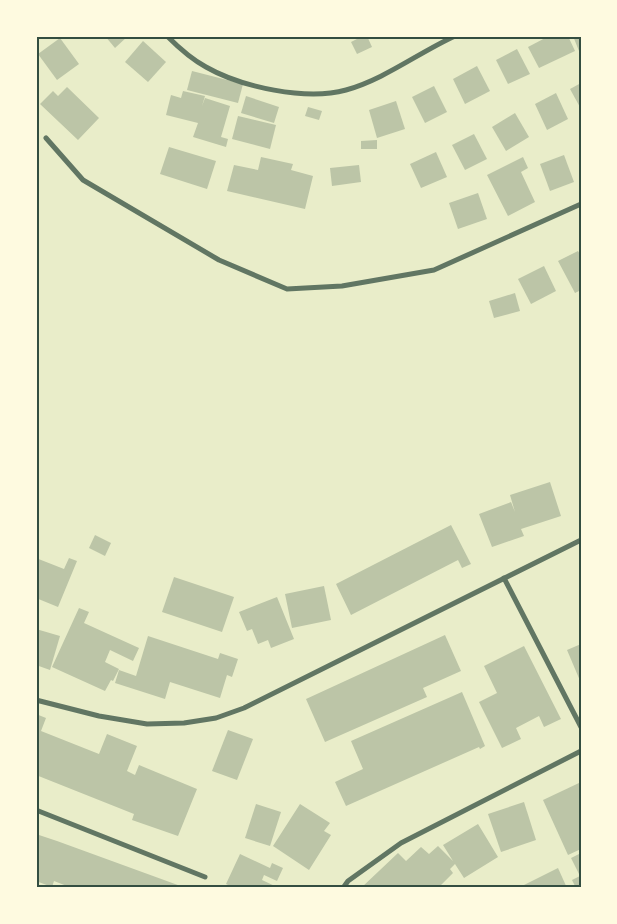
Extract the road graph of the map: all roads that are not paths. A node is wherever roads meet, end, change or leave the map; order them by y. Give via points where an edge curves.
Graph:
1 (167, 36) edge
2 (454, 36) edge
3 (46, 138) dead end
4 (581, 204) edge
5 (581, 540) edge
6 (504, 578) junction
7 (36, 700) edge
8 (581, 727) edge
9 (581, 752) edge
10 (36, 810) edge
11 (206, 876) dead end
12 (343, 888) edge

1 - 2 street via 204,67 237,82 313,94 353,87
3 - 4 street via 83,180 219,260 287,289 342,286 434,270
5 - 6 street
6 - 7 street via 252,704 216,718 148,724 98,716
6 - 8 street
9 - 12 street via 401,843
10 - 11 street

